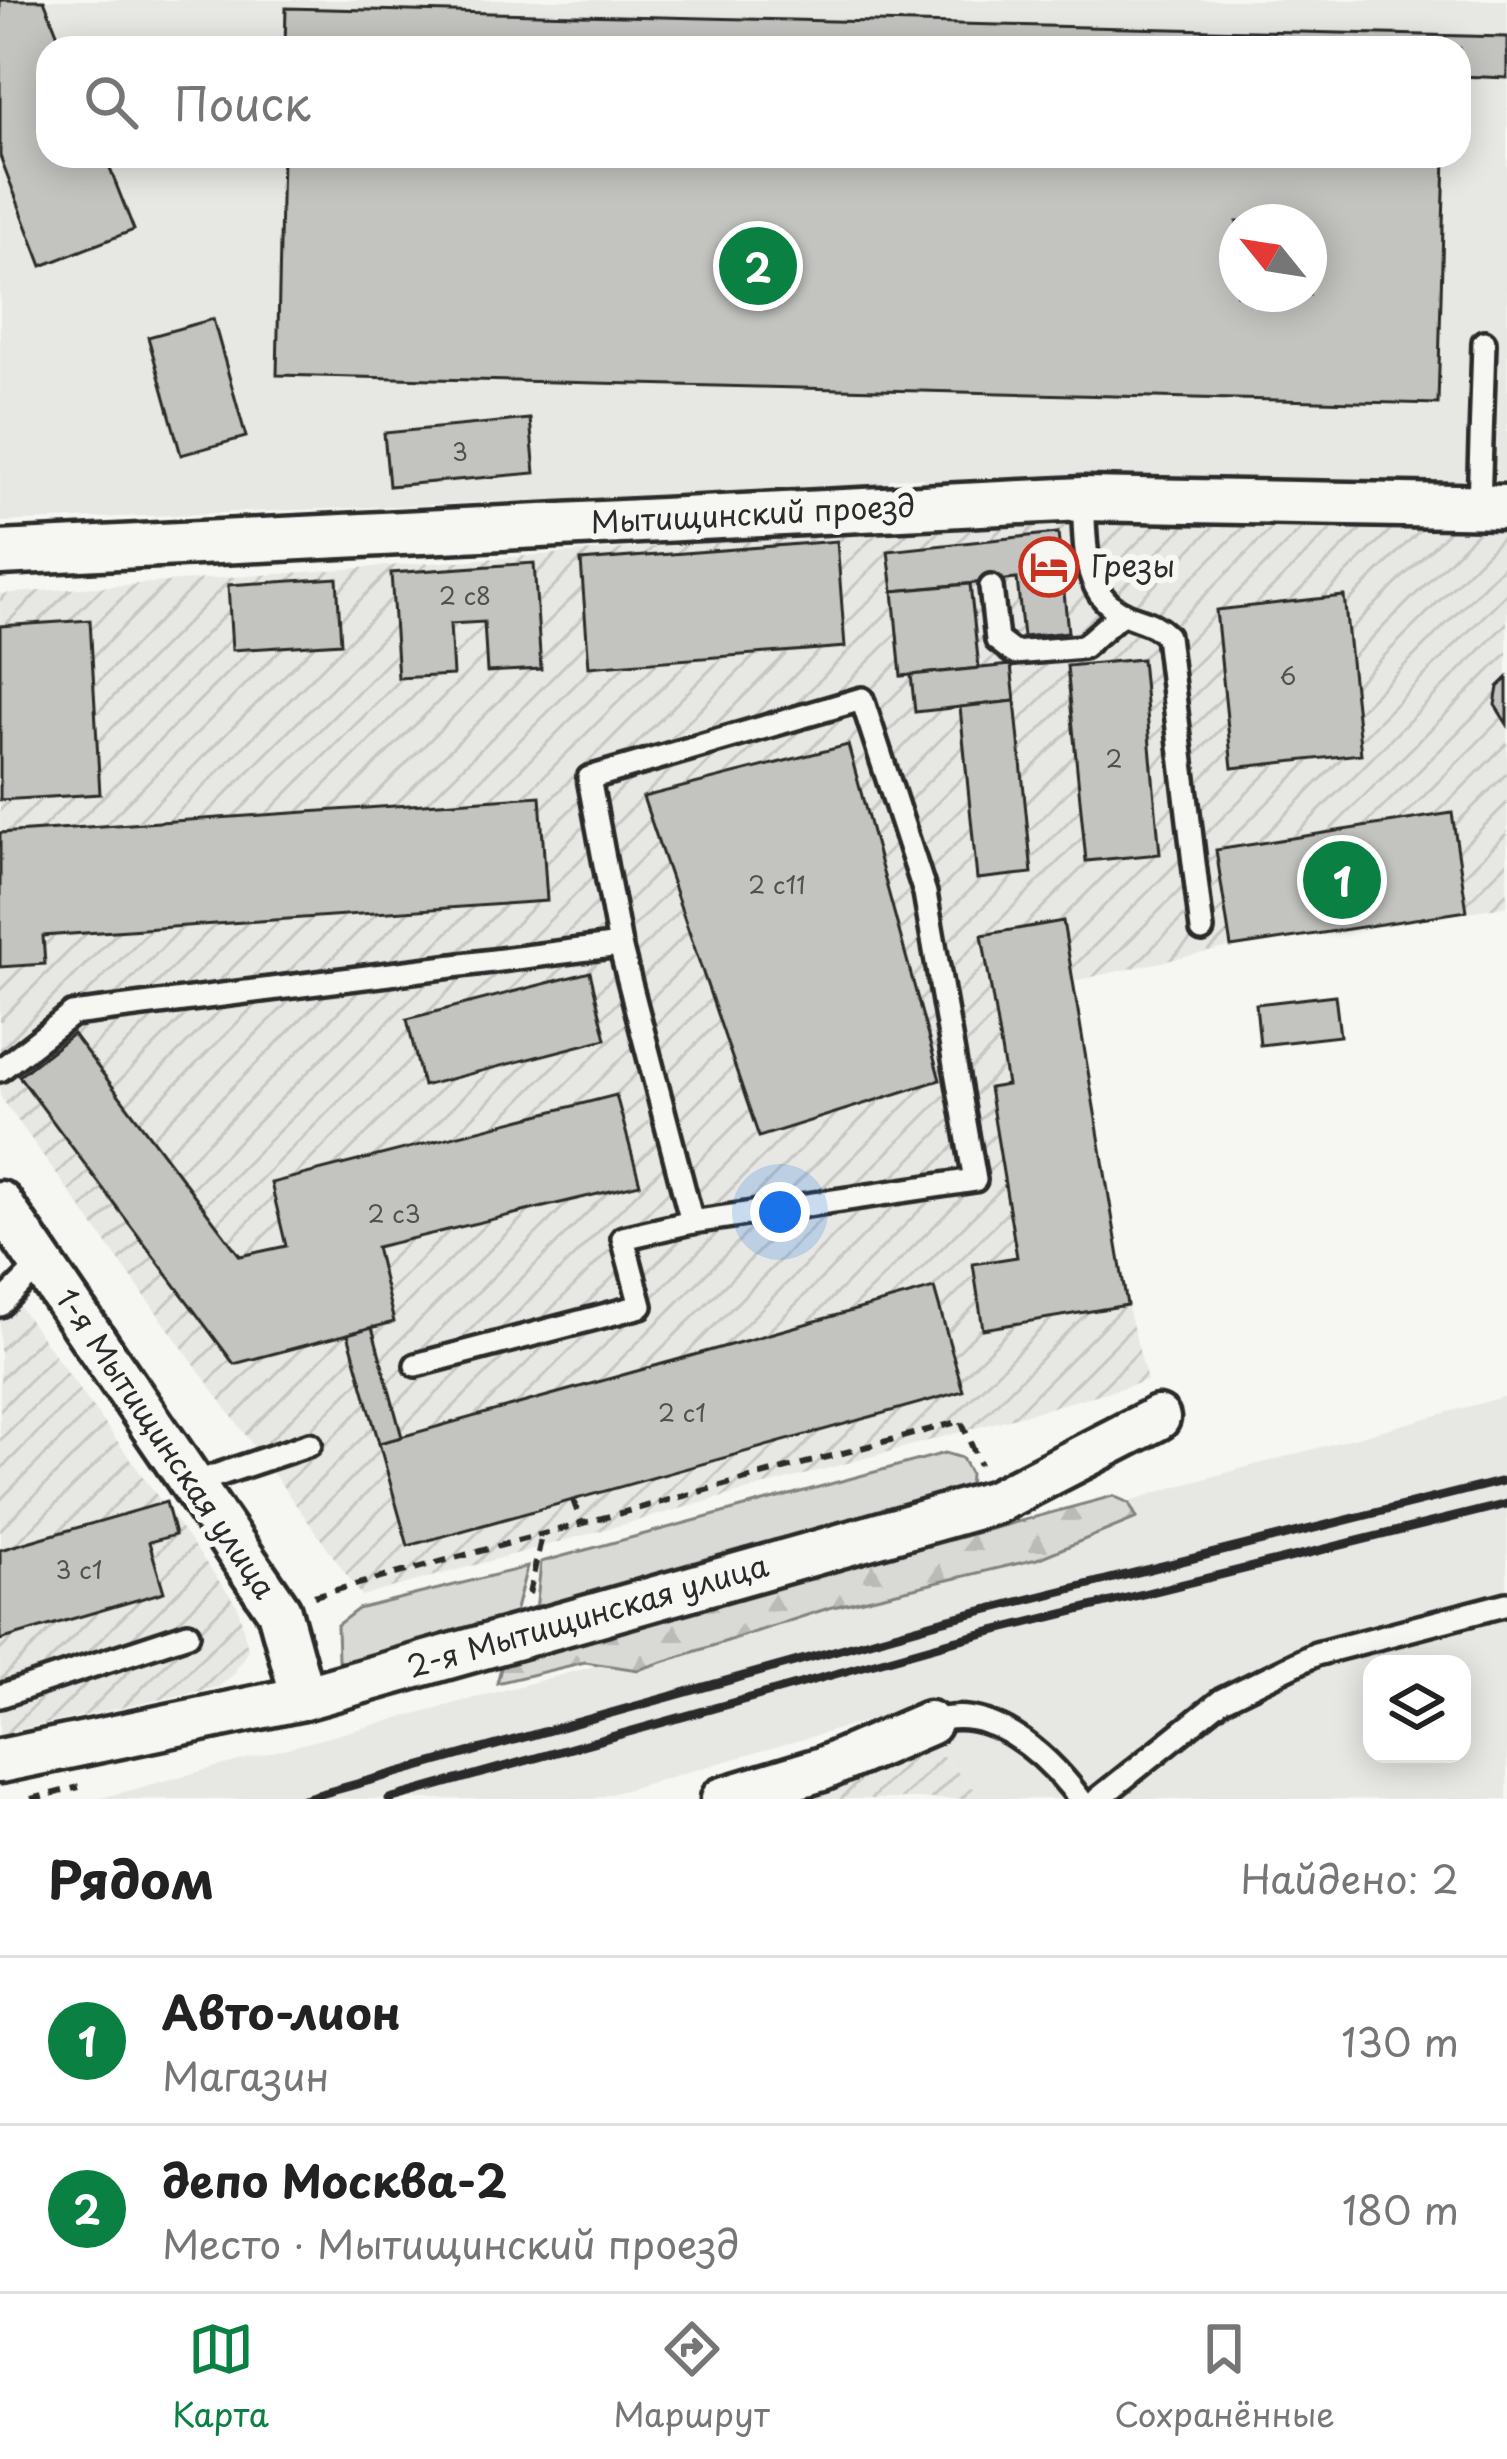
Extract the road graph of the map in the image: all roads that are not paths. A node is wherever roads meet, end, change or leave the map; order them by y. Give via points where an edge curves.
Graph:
1 (1484, 342) dead end
2 (1083, 499) junction
3 (1493, 507) edge
4 (0, 553) edge
5 (992, 587) dead end
6 (1122, 613) junction
7 (1202, 930) dead end
8 (620, 945) junction
9 (0, 1070) edge
10 (0, 1203) edge
11 (692, 1222) junction
12 (41, 1264) junction
13 (0, 1305) edge
14 (416, 1365) dead end
15 (1158, 1418) dead end
16 (310, 1444) dead end
17 (191, 1484) junction
18 (1507, 1604) edge
19 (188, 1634) dead end
20 (0, 1696) edge
21 (303, 1698) junction
22 (929, 1724) joint
23 (0, 1761) edge
24 (723, 1799) edge
25 (1080, 1799) edge
26 (1099, 1799) edge

1 - 3 lane
2 - 3 street, Мытищинский проезд
2 - 4 street, Мытищинский проезд
2 - 6 lane via 1088,572
5 - 6 lane via 997,640 1014,653 1083,646
6 - 7 lane via 1153,622 1167,636 1174,663
8 - 9 lane via 73,1014
8 - 11 lane
8 - 11 lane via 589,778 862,699 925,893 975,1180
10 - 12 street, 1-я Мытищинская улица
11 - 14 lane via 623,1238 641,1306
12 - 13 lane
12 - 17 street, 1-я Мытищинская улица
15 - 21 street, 2-я Мытищинская улица via 995,1502
16 - 17 lane
17 - 21 street, 1-я Мытищинская улица via 279,1611
18 - 26 lane via 1316,1654 1222,1700
19 - 20 lane
21 - 23 street, 2-я Мытищинская улица
22 - 24 street
22 - 25 lane via 946,1717 1007,1729 1056,1767

